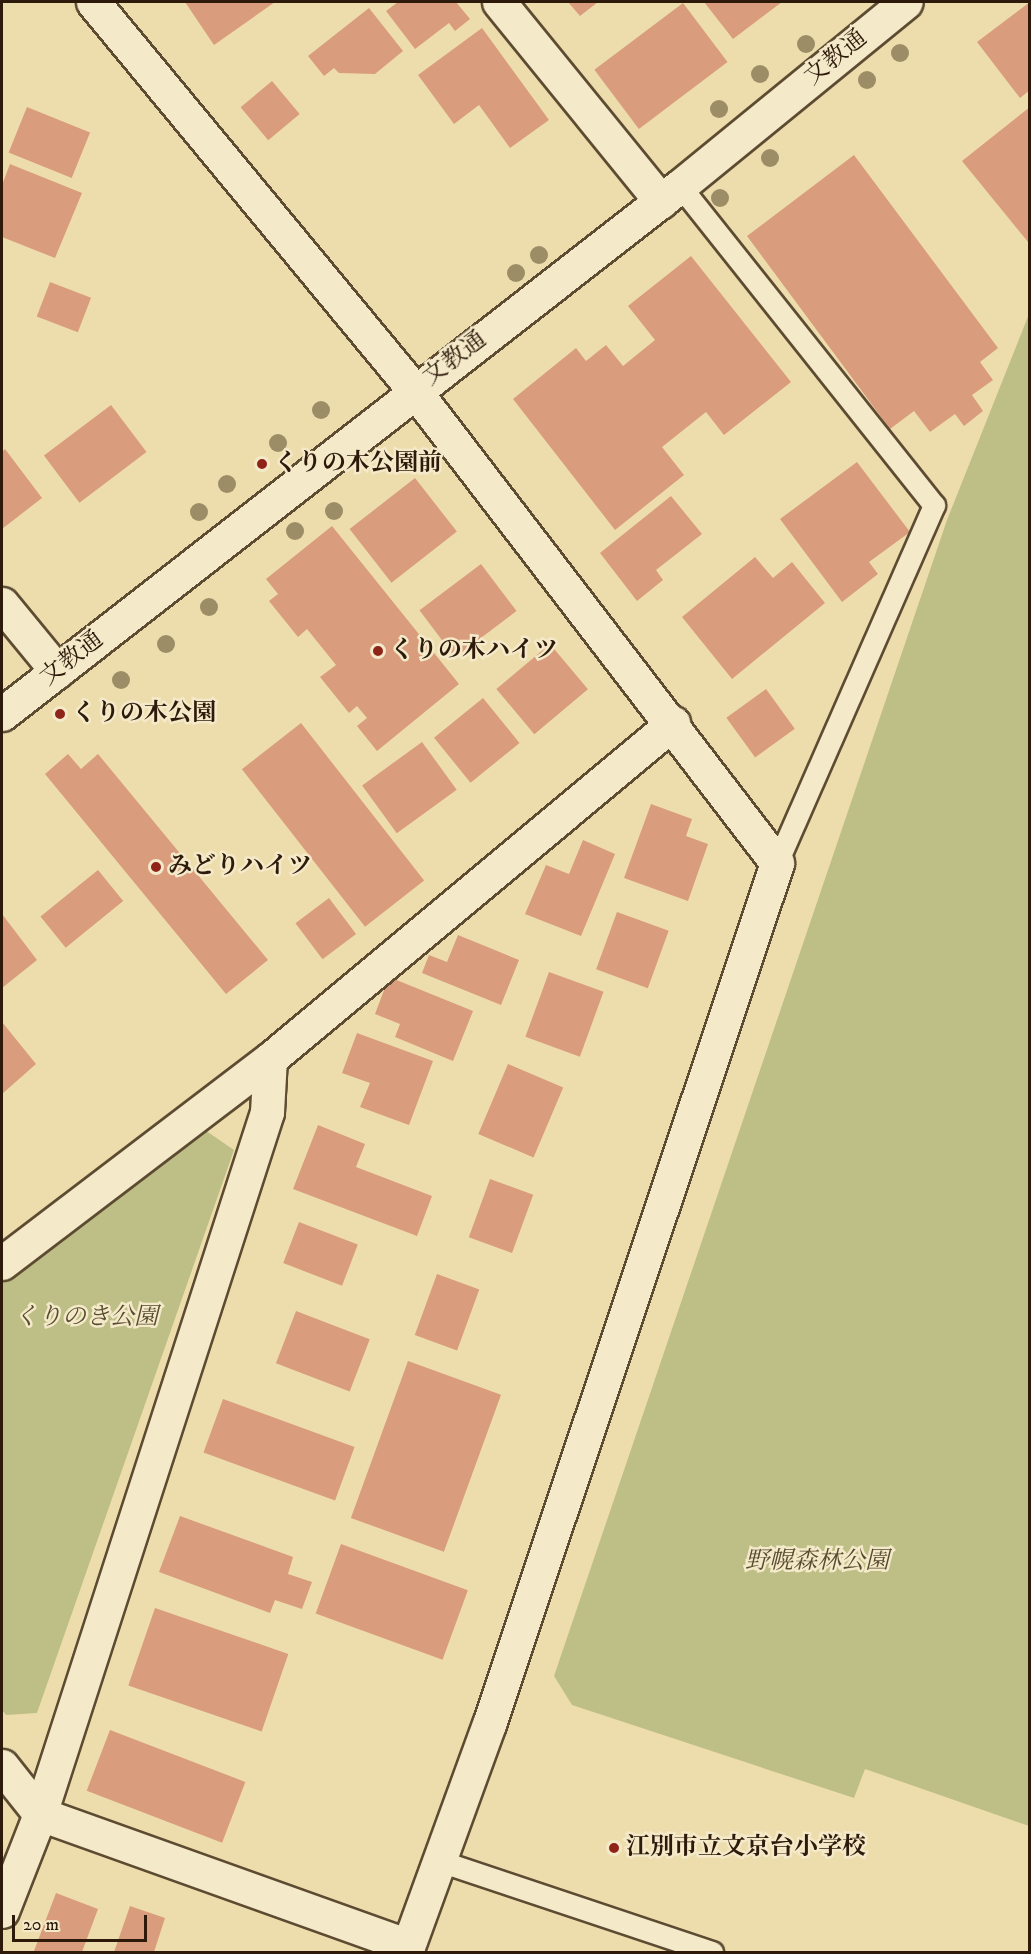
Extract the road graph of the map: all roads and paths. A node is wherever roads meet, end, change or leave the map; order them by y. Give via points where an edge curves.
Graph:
1 (67, 2) edge
2 (499, 2) edge
3 (897, 4) edge
4 (98, 7) edge
5 (671, 193) junction
6 (414, 390) junction
7 (2, 604) edge
8 (57, 672) junction
9 (2, 714) edge
10 (673, 723) junction
11 (777, 863) junction
12 (270, 1059) junction
13 (2, 1263) edge
14 (2, 1766) edge
15 (40, 1814) junction
16 (440, 1861) junction
17 (2, 1911) edge
18 (407, 1949) edge
19 (711, 1953) edge

1 - 4 street
2 - 5 street
3 - 5 street, 文教通
4 - 6 street
5 - 6 street, 文教通
5 - 11 lane via 934,505
6 - 8 street, 文教通
6 - 10 street
7 - 8 street
8 - 9 street, 文教通
10 - 11 street
10 - 12 street
11 - 16 street
12 - 13 street
12 - 15 street via 267,1112
14 - 15 street
15 - 17 street
15 - 18 street
16 - 18 street
16 - 19 lane

